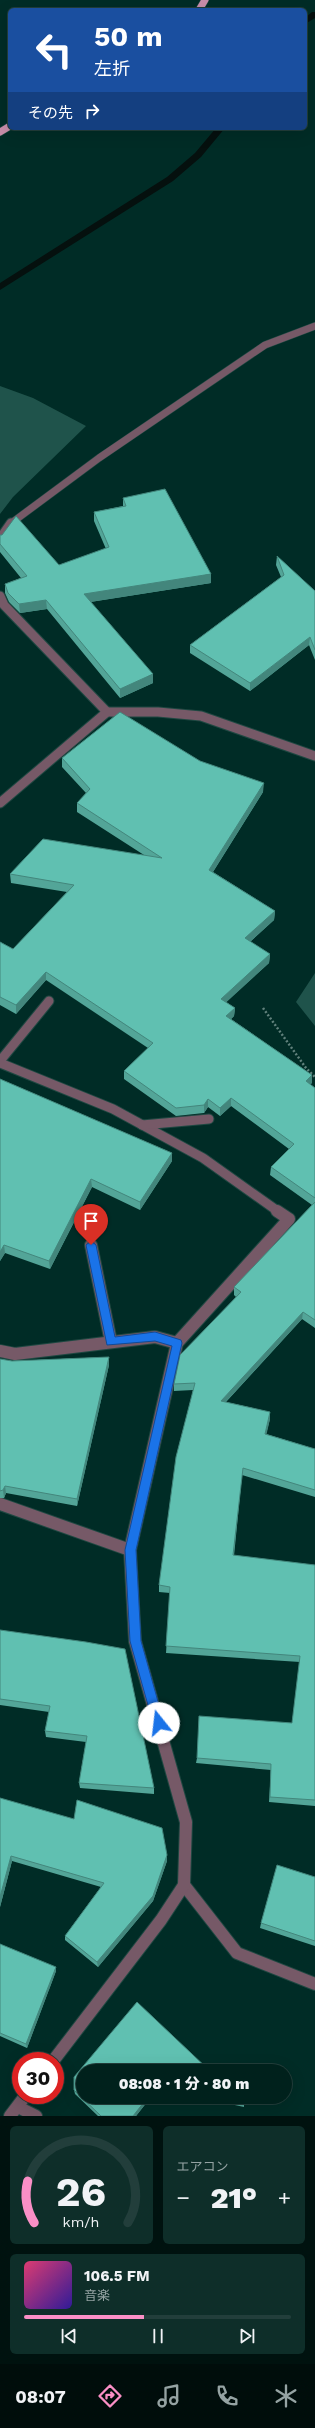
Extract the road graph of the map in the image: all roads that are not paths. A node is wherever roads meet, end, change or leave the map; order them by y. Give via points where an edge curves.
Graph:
1 (315, 326) edge
2 (0, 539) edge
3 (0, 596) edge
4 (107, 712) junction
5 (315, 756) edge
6 (0, 803) edge
7 (49, 1001) dead end
8 (0, 1062) edge
9 (210, 1119) dead end
10 (142, 1125) junction
11 (91, 1245) dead end
12 (111, 1342) junction
13 (177, 1343) junction
14 (0, 1351) edge
15 (0, 1504) edge
16 (130, 1550) junction
17 (184, 1885) junction
18 (315, 1984) edge
19 (59, 2052) edge
20 (14, 2111) edge
21 (36, 2116) edge

1 - 2 street via 264,345 209,382 11,522
3 - 4 street via 4,605
4 - 5 street via 158,712 201,716
4 - 6 street
7 - 8 street
8 - 10 street via 112,1109
9 - 10 street
10 - 13 street via 203,1158 290,1219
11 - 12 street
12 - 13 street via 155,1337
12 - 14 street via 16,1354
13 - 16 street
15 - 16 street
16 - 17 street via 135,1641 186,1822
17 - 18 street via 237,1953
17 - 19 street via 161,1920
20 - 21 street

